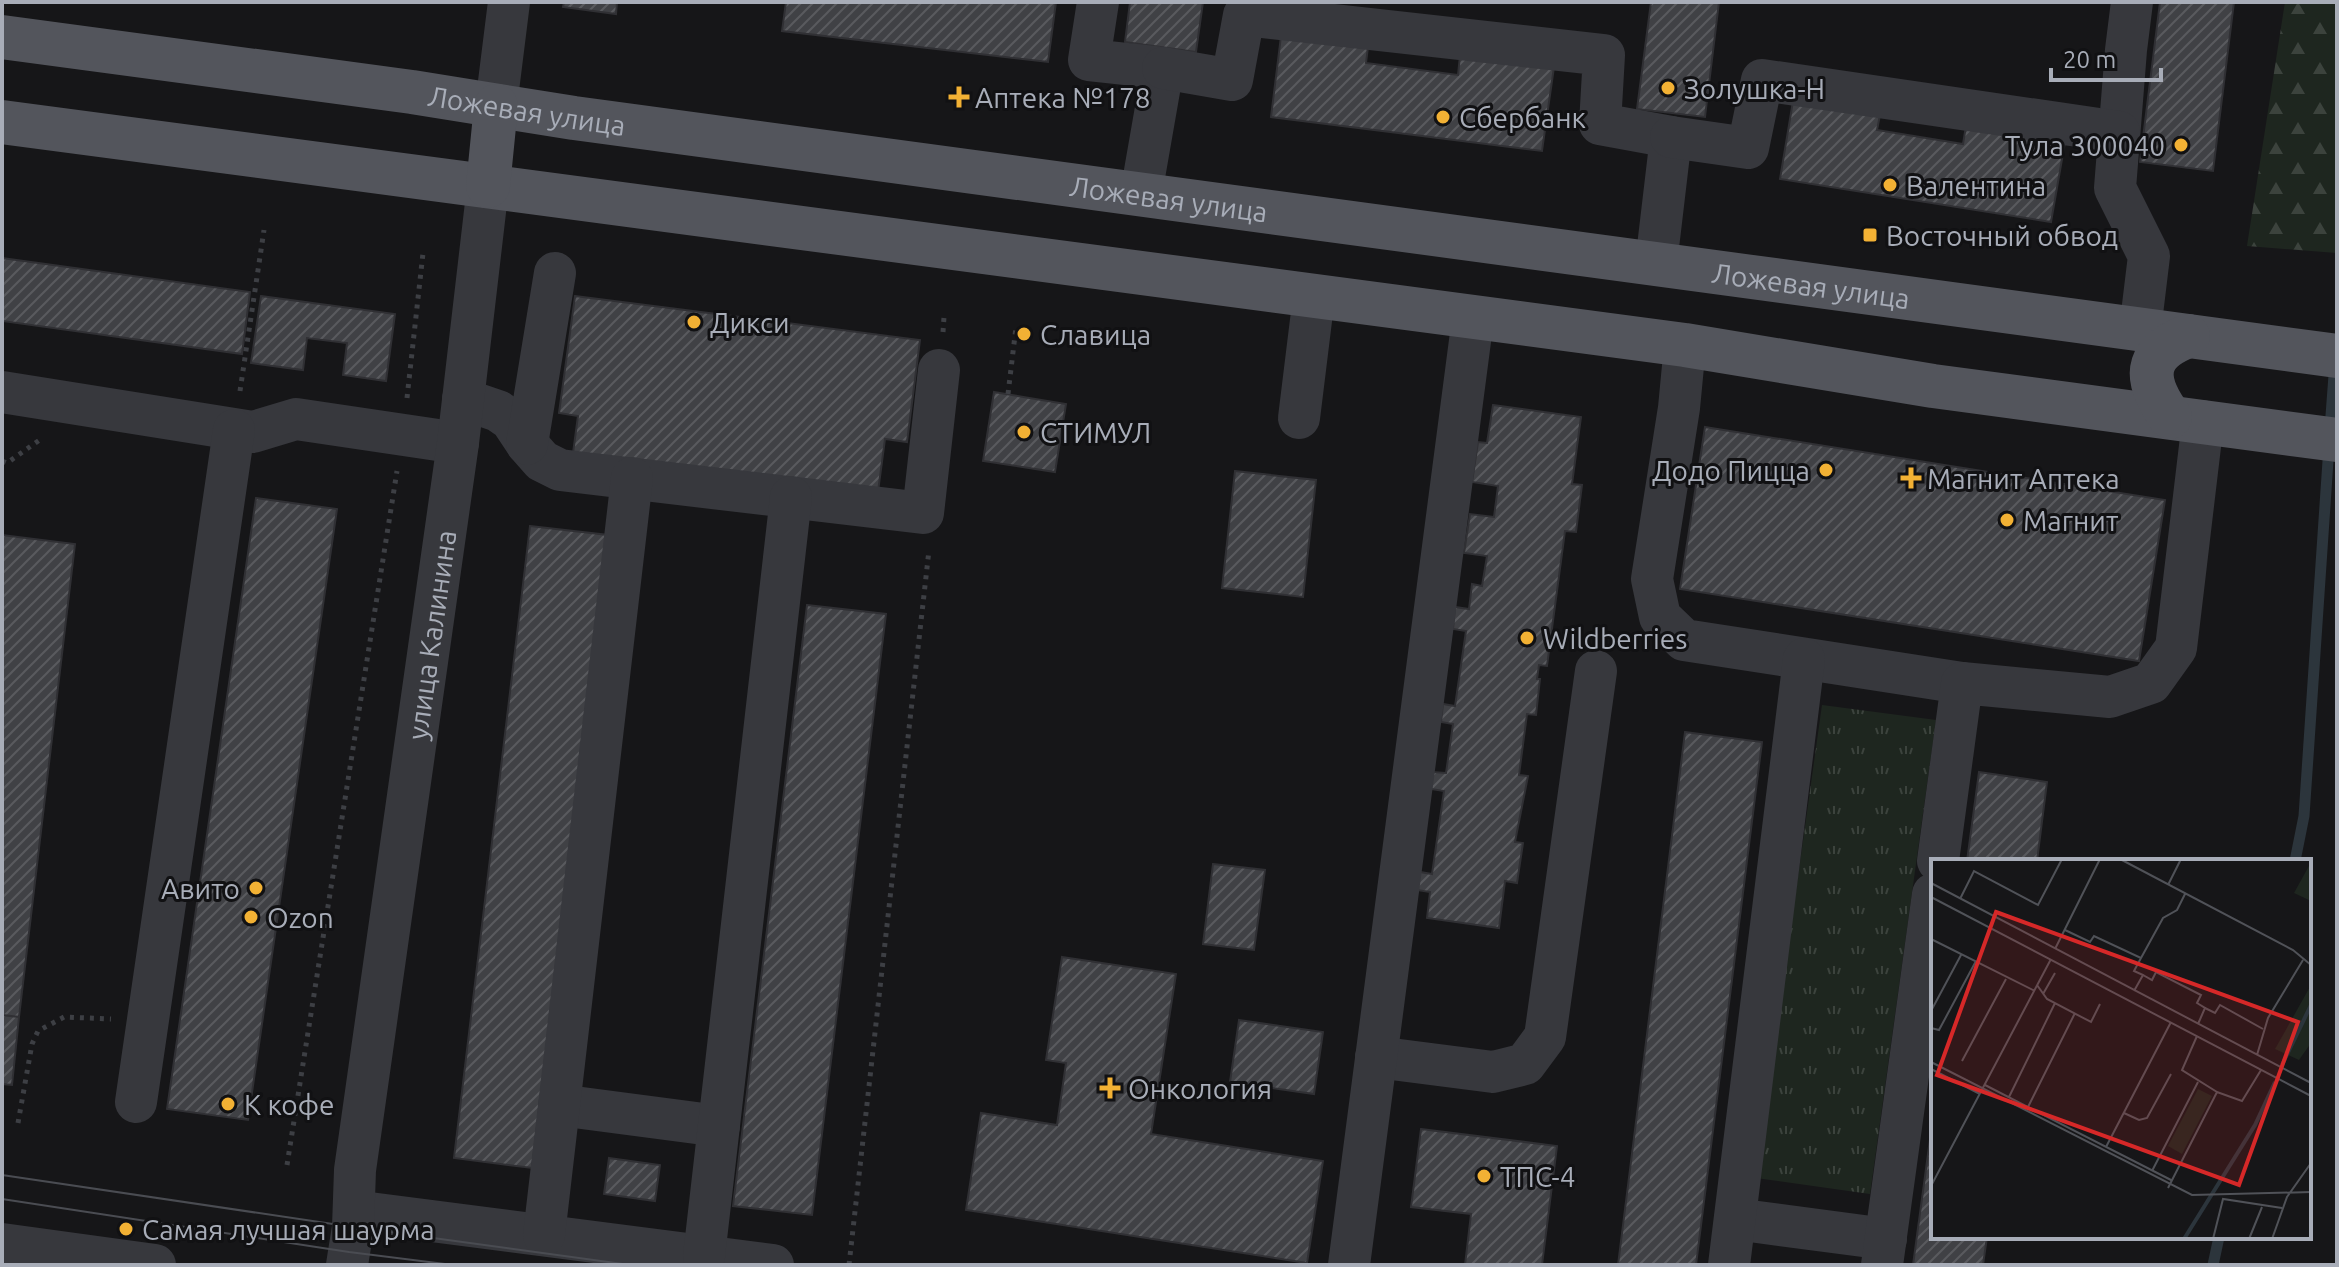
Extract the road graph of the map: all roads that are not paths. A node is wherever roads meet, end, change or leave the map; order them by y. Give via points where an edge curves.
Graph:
1 (509, 2) edge
2 (1098, 2) edge
3 (2132, 2) edge
4 (2, 37) edge
5 (1163, 68) junction
6 (496, 106) junction
7 (2, 122) edge
8 (2119, 132) junction
9 (1671, 137) junction
10 (488, 186) junction
11 (1141, 194) junction
12 (1656, 264) junction
13 (555, 273) dead end
14 (1314, 296) junction
15 (1473, 318) junction
16 (2140, 330) junction
17 (2188, 336) junction
18 (1685, 345) junction
19 (2324, 354) edge
20 (939, 370) dead end
21 (2, 392) edge
22 (463, 399) junction
23 (1299, 418) dead end
24 (2186, 419) junction
25 (234, 430) junction
26 (2321, 437) edge
27 (458, 443) junction
28 (527, 444) junction
29 (632, 478) junction
30 (791, 497) junction
31 (1804, 659) junction
32 (1596, 671) dead end
33 (1962, 683) junction
34 (1938, 859) edge
35 (1931, 909) edge
36 (1376, 1057) junction
37 (136, 1102) dead end
38 (559, 1105) junction
39 (719, 1126) junction
40 (354, 1211) junction
41 (1735, 1219) junction
42 (544, 1235) junction
43 (2, 1244) edge
44 (1884, 1252) edge
45 (704, 1256) junction
46 (155, 1265) edge
47 (347, 1265) edge
48 (773, 1265) edge
49 (1349, 1265) edge
50 (1729, 1265) edge

1 - 6 street, улица Калинина
2 - 5 street via 1089,60
3 - 8 street
4 - 6 main road, Ложевая улица
5 - 9 street via 1232,80 1244,15 1604,55 1600,124
5 - 11 street
6 - 10 main road, улица Калинина
6 - 11 main road, Ложевая улица
7 - 10 main road
8 - 9 street via 1762,80 1748,148
8 - 16 street via 2115,188 2149,256
9 - 12 street
10 - 14 main road
10 - 22 street, улица Калинина
11 - 12 main road, Ложевая улица
12 - 16 main road, Ложевая улица
13 - 28 street
14 - 15 main road
14 - 23 street
15 - 18 main road
15 - 36 street
16 - 17 main road, Ложевая улица
17 - 19 main road, Ложевая улица
17 - 24 main road via 2156,354 2152,367 2158,400
18 - 24 main road via 1933,386
18 - 31 street via 1652,579 1660,617 1684,640
20 - 30 street via 923,513
21 - 25 street
22 - 27 street, улица Калинина
22 - 28 street via 511,420
24 - 26 main road
24 - 33 street via 2176,648 2151,683 2110,697
25 - 27 street via 253,432 296,419
25 - 37 street
27 - 40 street, улица Калинина via 355,1170
28 - 29 street via 542,461 560,470
29 - 30 street
29 - 38 street
30 - 39 street
31 - 33 street
31 - 41 street
32 - 36 street via 1545,1037 1525,1064 1493,1072
33 - 34 street
35 - 44 street
36 - 49 street
38 - 39 street
38 - 42 street
39 - 45 street
40 - 42 street
40 - 47 street, улица Калинина
41 - 44 street
41 - 50 street
42 - 45 street
43 - 46 street
45 - 48 street

